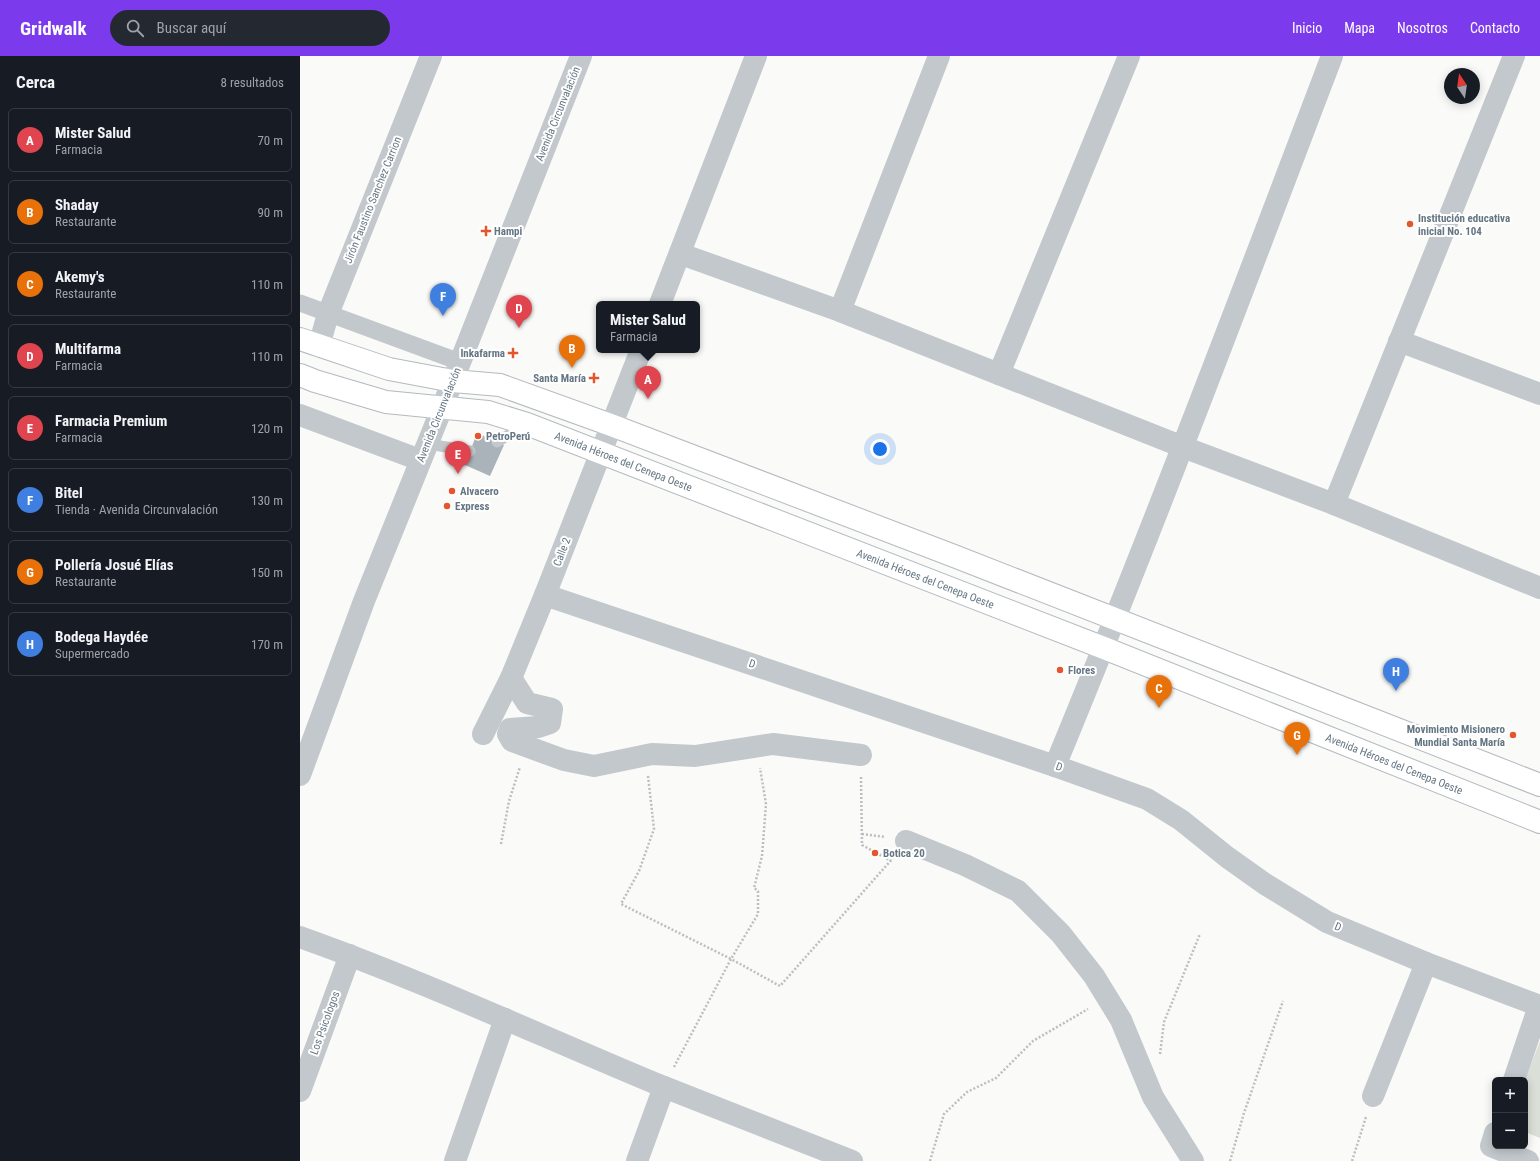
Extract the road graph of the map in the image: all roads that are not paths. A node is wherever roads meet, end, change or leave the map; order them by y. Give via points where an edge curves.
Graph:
1 (431, 56) edge
2 (580, 56) edge
3 (756, 56) edge
4 (939, 56) edge
5 (1129, 56) edge
6 (1332, 56) edge
7 (1514, 56) edge
8 (681, 254) junction
9 (661, 301) edge
10 (300, 303) edge
11 (840, 311) junction
12 (328, 314) junction
13 (1399, 341) junction
14 (309, 342) edge
15 (640, 353) edge
16 (456, 371) junction
17 (999, 374) junction
18 (300, 376) edge
19 (1540, 394) edge
20 (442, 408) junction
21 (300, 415) edge
22 (527, 424) junction
23 (611, 425) junction
24 (497, 442) dead end
25 (1183, 447) junction
26 (470, 451) dead end
27 (424, 452) junction
28 (600, 454) junction
29 (1334, 504) junction
30 (1540, 588) edge
31 (545, 595) junction
32 (1114, 619) junction
33 (1104, 648) junction
34 (511, 678) junction
35 (484, 734) dead end
36 (861, 754) road end
37 (1055, 766) junction
38 (300, 775) edge
39 (1540, 785) edge
40 (1540, 822) edge
41 (906, 841) road end
42 (300, 937) edge
43 (350, 955) junction
44 (1426, 963) junction
45 (1540, 1006) edge
46 (505, 1019) junction
47 (1515, 1077) edge
48 (664, 1087) junction
49 (300, 1090) edge
50 (1373, 1096) road end
51 (1498, 1149) edge
52 (455, 1161) edge
53 (637, 1161) edge
54 (852, 1161) edge
55 (1193, 1161) edge
56 (1528, 1161) edge

1 - 12 street, Jirón Faustino Sanchez Carrion
2 - 16 street, Avenida Circunvalación
3 - 8 street
4 - 11 street
5 - 17 street
6 - 25 street
7 - 13 street
8 - 9 street
8 - 11 street
10 - 12 street
11 - 17 street
12 - 14 street, Jirón Faustino Sanchez Carrion
12 - 16 street
13 - 19 street
13 - 29 street
14 - 16 main road via 389,369
15 - 23 street, Calle 2
16 - 20 street, Avenida Circunvalación
16 - 23 main road
17 - 25 street
18 - 20 main road, Avenida Héroes del Cenepa Oeste via 386,402
20 - 22 main road, Avenida Héroes del Cenepa Oeste via 488,412
20 - 27 street, Avenida Circunvalación
21 - 27 street
22 - 24 lane
22 - 28 main road, Avenida Héroes del Cenepa Oeste
23 - 28 street, Calle 2
23 - 32 main road
25 - 29 street
25 - 32 street
26 - 27 lane
27 - 38 street, Avenida Circunvalación via 364,601
28 - 31 street, Calle 2
28 - 33 main road, Avenida Héroes del Cenepa Oeste
29 - 30 street
31 - 34 street, Calle 2
31 - 37 street, D
32 - 33 street
32 - 39 main road
33 - 37 street
33 - 40 main road, Avenida Héroes del Cenepa Oeste
34 - 35 street, Calle 2
34 - 36 street via 527,703 552,709 550,723 538,727 510,729 508,734 512,741 564,760 594,766 652,754 695,756 773,744
37 - 44 street, D via 1147,799 1181,820 1264,884 1327,922
41 - 55 street via 965,865 1018,891 1061,934 1094,976 1121,1020 1153,1097
42 - 43 street
43 - 46 street
43 - 49 street, Los Psicologos
44 - 45 street, D
44 - 50 street
45 - 47 street
46 - 48 street
46 - 52 street
48 - 53 street
48 - 54 street
51 - 56 street

